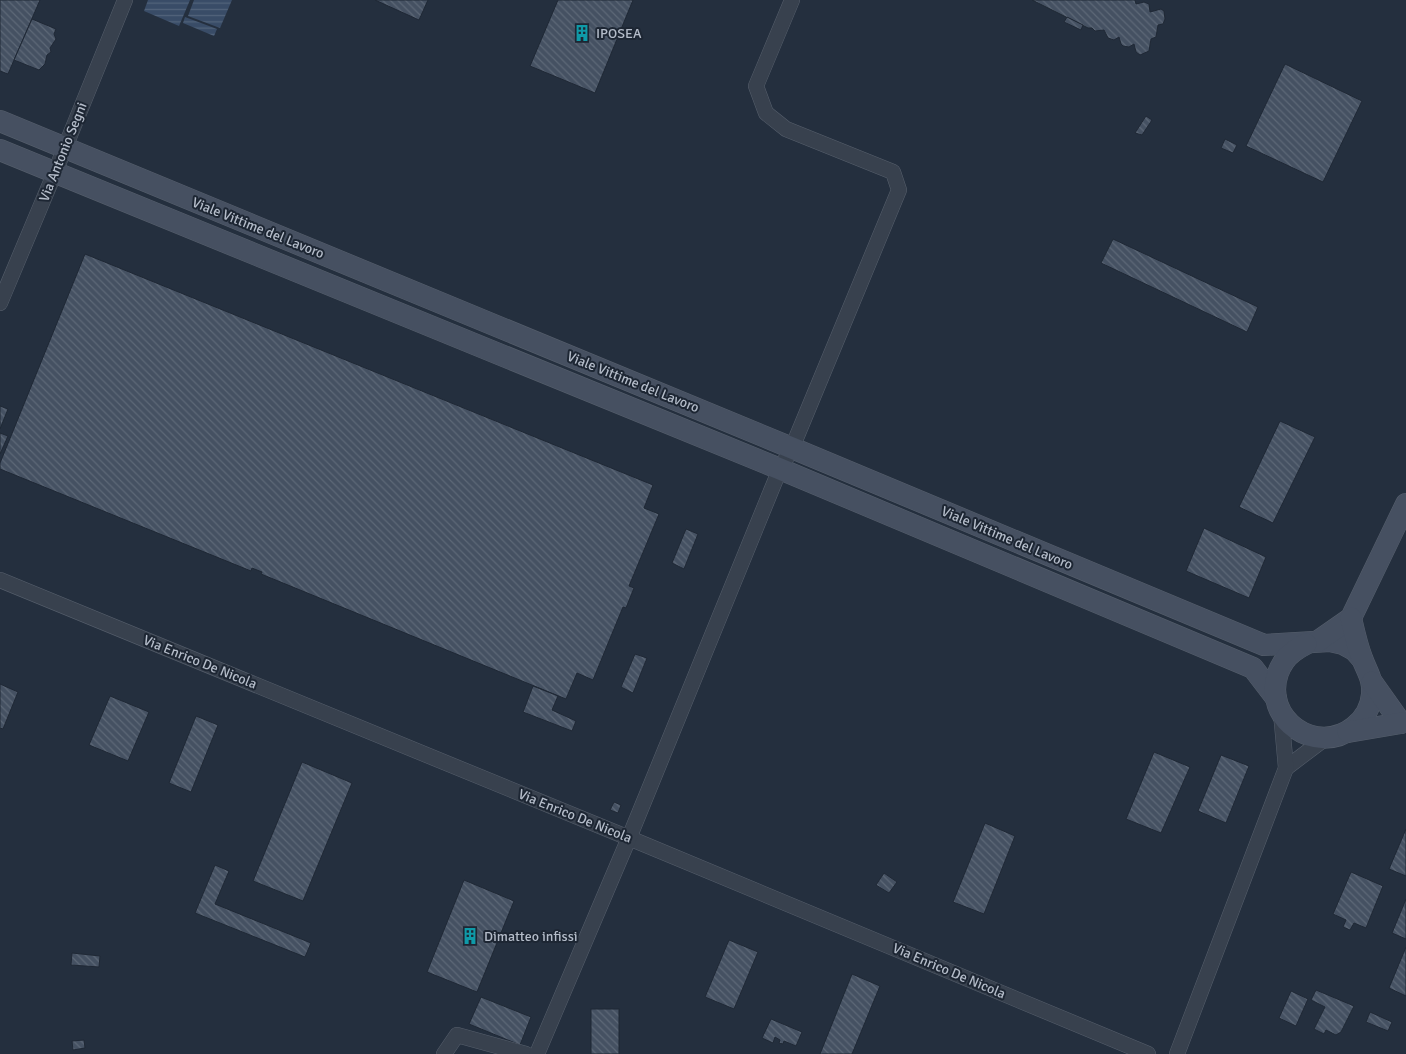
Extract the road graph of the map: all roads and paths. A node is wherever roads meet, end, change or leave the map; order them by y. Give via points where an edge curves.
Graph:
1 (125, 0) edge
2 (792, 0) edge
3 (0, 121) edge
4 (65, 148) junction
5 (0, 150) edge
6 (55, 172) junction
7 (0, 304) edge
8 (792, 448) junction
9 (780, 469) junction
10 (1406, 504) edge
11 (0, 580) edge
12 (1350, 618) junction
13 (1312, 642) junction
14 (1362, 659) junction
15 (1372, 682) junction
16 (1278, 705) junction
17 (1404, 724) edge
18 (1348, 732) junction
19 (1327, 738) junction
20 (1286, 768) junction
21 (629, 838) junction
22 (444, 1054) edge
23 (526, 1054) edge
24 (537, 1054) edge
25 (1148, 1054) edge
26 (1177, 1054) edge

1 - 4 street, Via Antonio Segni
2 - 8 street via 756,86 766,113 786,128 893,172 899,190
3 - 4 street, Viale Vittime del Lavoro
4 - 6 street, Via Antonio Segni
4 - 8 street, Viale Vittime del Lavoro
5 - 6 street, Viale Vittime del Lavoro
6 - 7 street, Via Antonio Segni
6 - 9 street, Viale Vittime del Lavoro
8 - 9 street
8 - 13 street, Viale Vittime del Lavoro via 1264,645
9 - 16 street, Viale Vittime del Lavoro via 1252,668
9 - 21 street
10 - 12 street
11 - 21 street, Via Enrico De Nicola
12 - 13 street
12 - 14 street
13 - 14 street via 1342,644
13 - 16 street via 1292,652 1281,665 1276,681
14 - 15 street
15 - 17 street
15 - 18 street via 1368,710
16 - 19 street via 1291,726 1305,735
16 - 20 street
17 - 18 street
18 - 19 street
19 - 20 street
20 - 26 street
21 - 24 street
21 - 25 street, Via Enrico De Nicola
22 - 23 street via 458,1035

